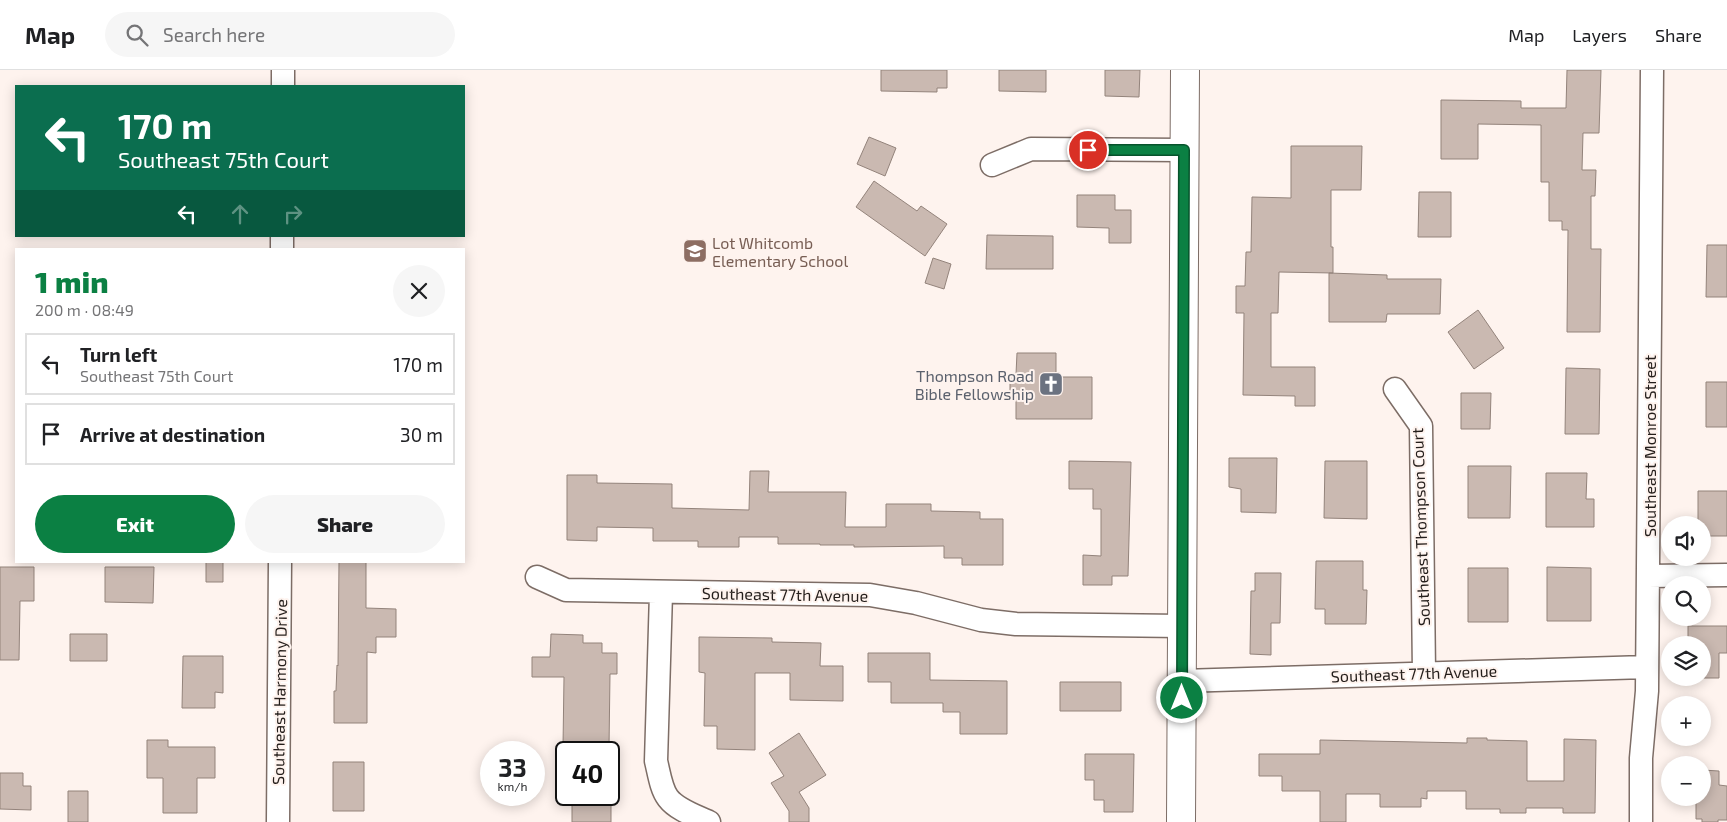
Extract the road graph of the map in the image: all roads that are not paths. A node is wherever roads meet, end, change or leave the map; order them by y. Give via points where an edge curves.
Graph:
1 (283, 70) edge
2 (1185, 70) edge
3 (1652, 70) edge
4 (283, 85) edge
5 (1184, 150) junction
6 (992, 165) dead end
7 (1395, 389) dead end
8 (280, 563) edge
9 (1648, 576) junction
10 (1727, 576) edge
11 (537, 577) dead end
12 (661, 592) junction
13 (1182, 626) junction
14 (1646, 666) junction
15 (1424, 673) junction
16 (1182, 680) junction
17 (278, 822) edge
18 (709, 822) edge
19 (1181, 822) edge
20 (1641, 822) edge

1 - 4 street
2 - 5 street
3 - 9 street, Southeast Monroe Street
5 - 6 street via 1031,149
5 - 13 street
7 - 15 street, Southeast Thompson Court via 1421,426
8 - 17 street, Southeast Harmony Drive
9 - 10 street
9 - 14 street, Southeast Monroe Street
11 - 12 street, Southeast 77th Avenue via 566,590
12 - 13 street, Southeast 77th Avenue via 870,595 981,620 1016,624
12 - 18 street via 656,761 668,799
13 - 16 street
14 - 15 street, Southeast 77th Avenue
14 - 20 street, Southeast Monroe Street
15 - 16 street, Southeast 77th Avenue
16 - 19 street

